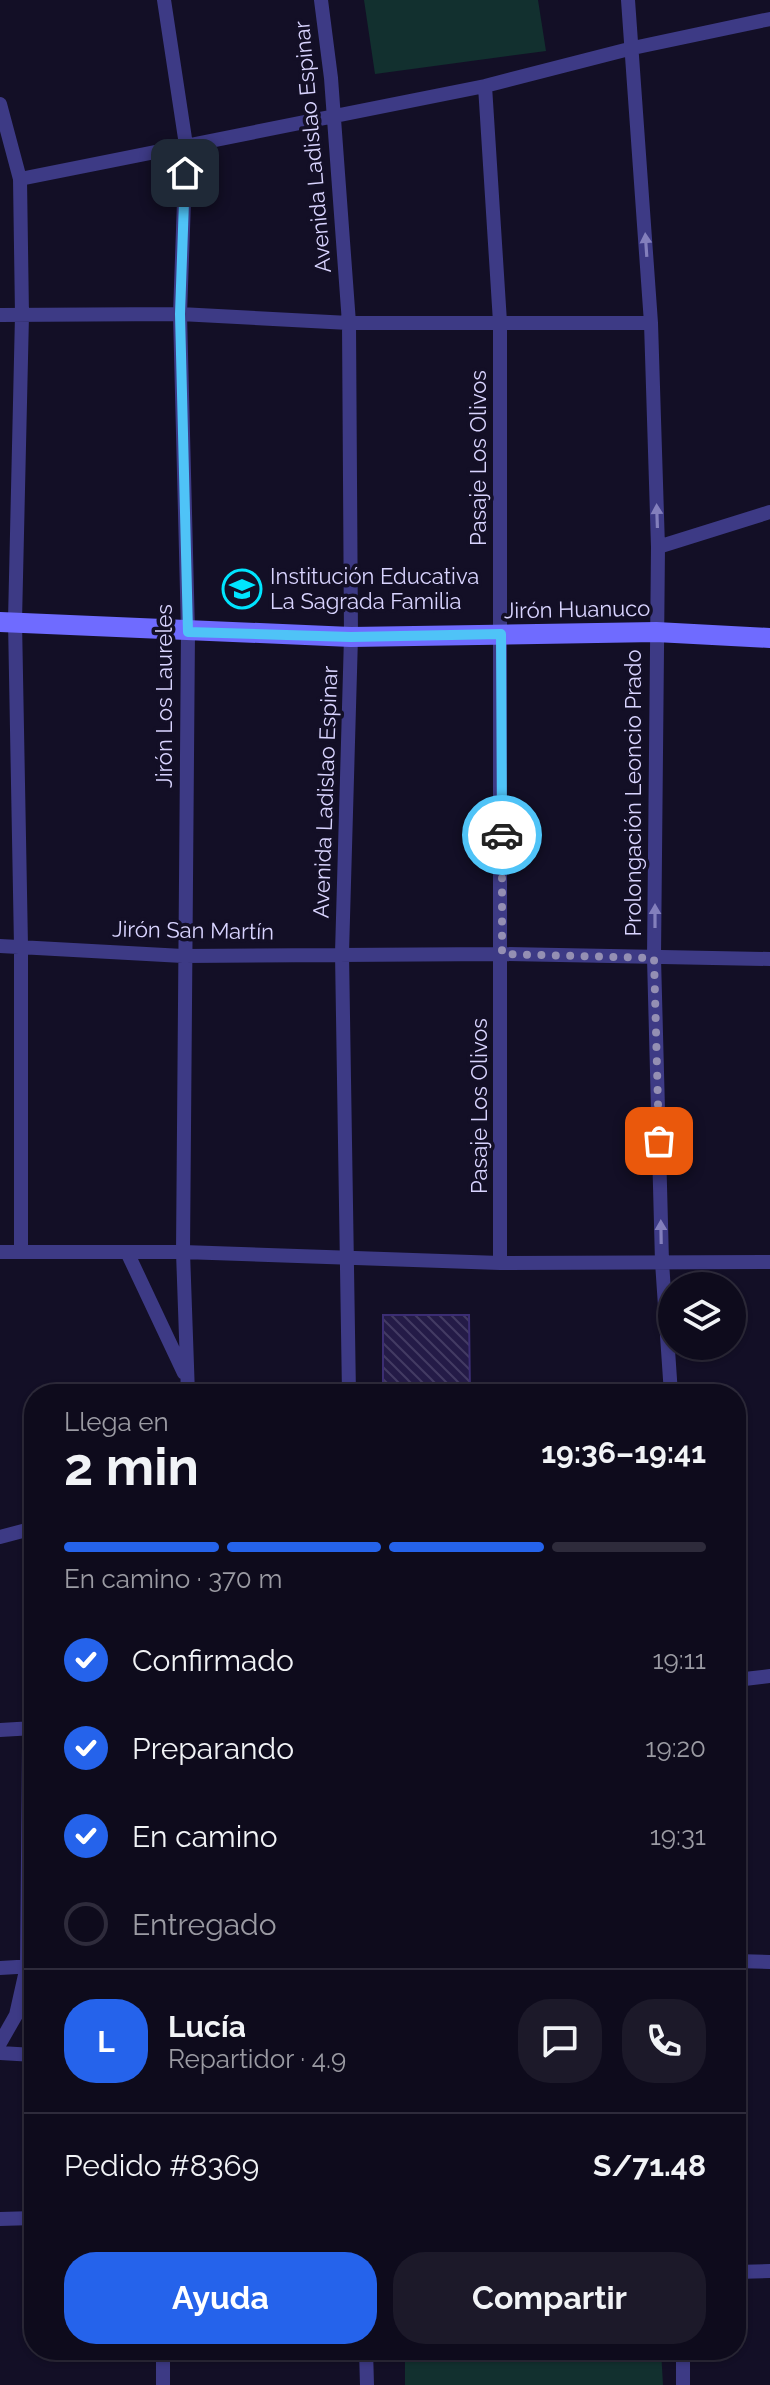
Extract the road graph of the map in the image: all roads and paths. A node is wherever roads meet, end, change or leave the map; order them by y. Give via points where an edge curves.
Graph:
1 (164, 0) edge
2 (321, 0) edge
3 (628, 0) edge
4 (770, 19) edge
5 (633, 48) junction
6 (485, 86) junction
7 (0, 104) edge
8 (334, 118) junction
9 (186, 145) junction
10 (20, 179) junction
11 (180, 314) junction
12 (0, 315) edge
13 (22, 315) junction
14 (500, 322) junction
15 (349, 323) junction
16 (651, 323) junction
17 (770, 512) edge
18 (658, 547) junction
19 (8, 622) edge
20 (188, 632) junction
21 (656, 632) junction
22 (501, 634) junction
23 (351, 637) junction
24 (770, 638) edge
25 (0, 946) edge
26 (21, 946) junction
27 (342, 953) junction
28 (502, 954) junction
29 (183, 956) junction
30 (654, 958) junction
31 (770, 959) edge
32 (0, 1252) edge
33 (21, 1252) junction
34 (127, 1252) junction
35 (183, 1252) junction
36 (345, 1259) junction
37 (662, 1262) junction
38 (770, 1262) edge
39 (500, 1263) junction
40 (187, 1384) edge
41 (188, 1384) edge
42 (349, 1384) edge
43 (670, 1384) edge
44 (24, 1531) edge
45 (0, 1537) edge
46 (770, 1676) edge
47 (746, 1679) edge
48 (24, 1729) edge
49 (0, 1730) edge
50 (746, 1961) edge
51 (770, 1962) edge
52 (24, 1966) edge
53 (0, 1968) edge
54 (24, 1989) edge
55 (0, 2043) edge
56 (0, 2053) edge
57 (24, 2054) edge
58 (24, 2218) edge
59 (0, 2219) edge
60 (770, 2271) edge
61 (746, 2272) edge
62 (163, 2360) edge
63 (366, 2360) edge
64 (683, 2360) edge
65 (163, 2385) edge
66 (367, 2385) edge
67 (683, 2385) edge

1 - 9 street, Jirón Los Laureles
2 - 8 street, Avenida Ladislao Espinar
3 - 5 street, Prolongación Leoncio Prado
4 - 5 street
5 - 6 street
16 -> 5 street, Prolongación Leoncio Prado
6 - 8 street
6 - 14 street, Pasaje Los Olivos
7 - 10 street
8 - 9 street
8 - 15 street, Avenida Ladislao Espinar
9 - 10 street
9 - 11 street, Jirón Los Laureles
10 - 13 street
11 - 13 street
11 - 15 street
11 - 20 street, Jirón Los Laureles
12 - 13 street
13 - 19 street
14 - 15 street
14 - 16 street
14 - 22 street, Pasaje Los Olivos
15 - 23 street, Avenida Ladislao Espinar
18 -> 16 street, Prolongación Leoncio Prado
17 - 18 street
18 - 21 street, Prolongación Leoncio Prado
19 - 20 main road, Jirón Huanuco
19 - 26 street
20 - 23 main road, Jirón Huanuco
20 - 29 street, Jirón Los Laureles
21 - 22 main road, Jirón Huanuco
21 - 24 main road, Jirón Huanuco
30 -> 21 street, Prolongación Leoncio Prado
22 - 23 main road, Jirón Huanuco
22 - 28 street, Pasaje Los Olivos
23 - 27 street, Avenida Ladislao Espinar
25 - 26 street, Jirón San Martín
26 - 29 street, Jirón San Martín
26 - 33 street
27 - 28 street, Jirón San Martín
27 - 29 street, Jirón San Martín
27 - 36 street, Avenida Ladislao Espinar
28 - 30 street, Jirón San Martín
28 - 39 street, Pasaje Los Olivos
29 - 35 street, Jirón Los Laureles
30 - 31 street, Jirón San Martín
37 -> 30 street, Prolongación Leoncio Prado
32 - 33 street
33 - 34 street
34 - 35 street
34 - 40 street
35 - 36 street
35 - 41 street, Jirón Los Laureles
36 - 39 street
36 - 42 street, Avenida Ladislao Espinar
37 - 38 street
37 - 39 street
37 - 43 street, Prolongación Leoncio Prado
44 - 45 street
46 - 47 street
48 - 49 street
50 - 51 street
52 - 53 street
54 - 55 street
56 - 57 street
58 - 59 street
60 - 61 street
62 - 65 street
63 - 66 street
64 - 67 street

